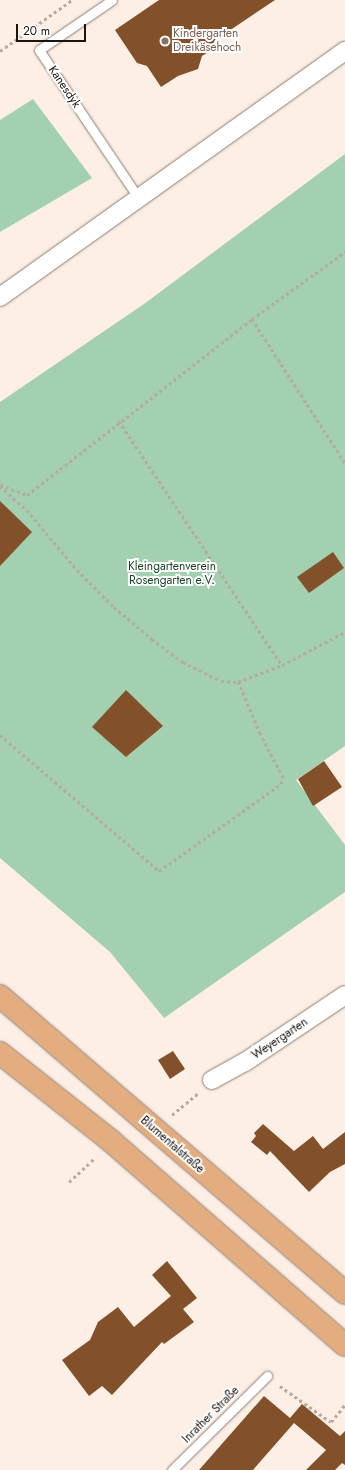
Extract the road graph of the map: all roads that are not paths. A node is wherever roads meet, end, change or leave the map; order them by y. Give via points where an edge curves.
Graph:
1 (112, 0) edge
2 (345, 51) edge
3 (139, 199) junction
4 (0, 297) edge
5 (345, 995) edge
6 (0, 996) edge
7 (0, 1053) edge
8 (212, 1080) road end
9 (345, 1294) edge
10 (345, 1345) edge
11 (267, 1376) road end
12 (172, 1470) edge

1 - 3 lane, Kanesdyk via 39,50
2 - 3 street
3 - 4 street
5 - 8 street, Weyergarten via 245,1062
6 - 9 main road, Blumentalstraße
7 - 10 main road via 111,1141
11 - 12 lane, Inrather Straße

